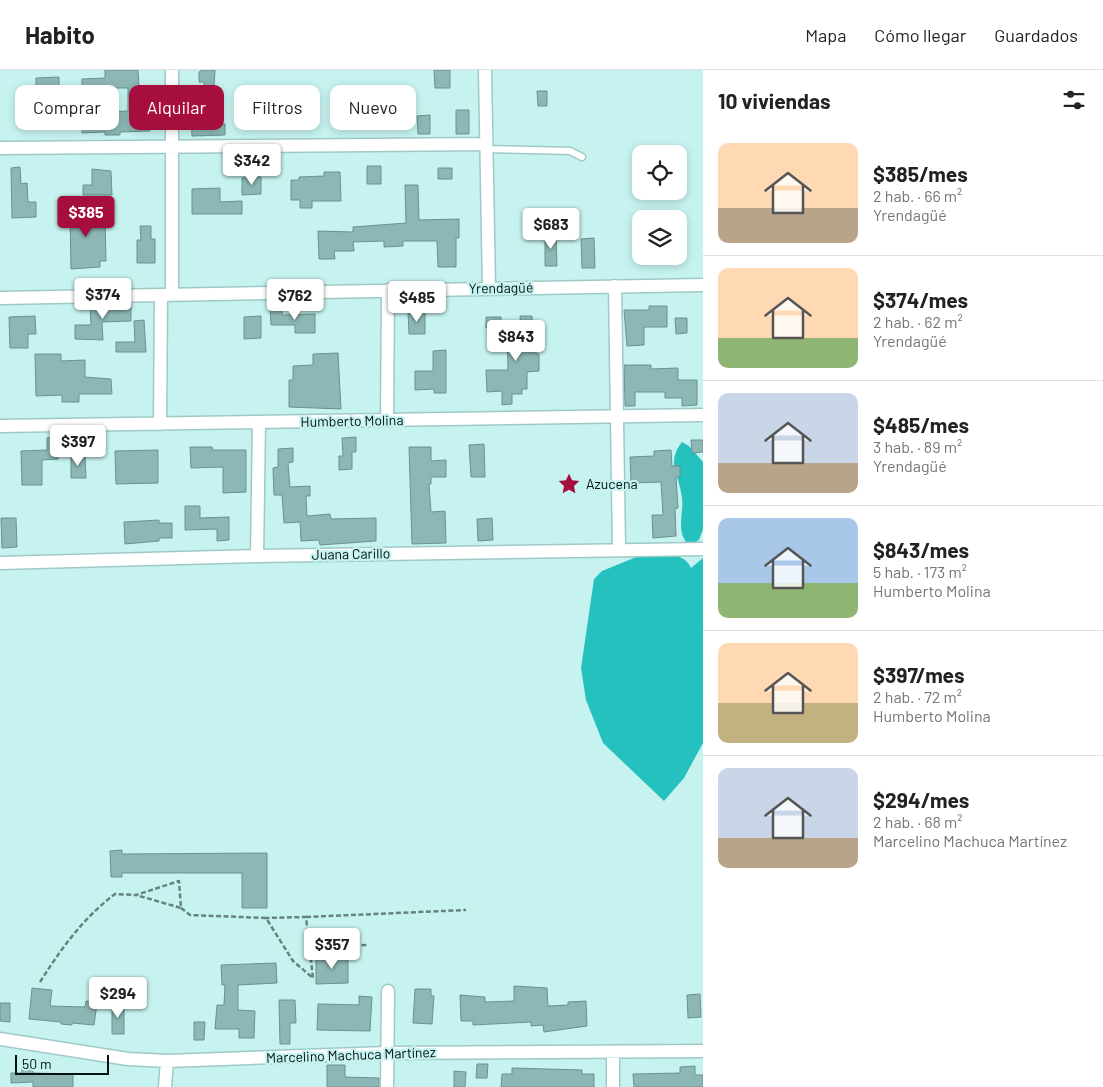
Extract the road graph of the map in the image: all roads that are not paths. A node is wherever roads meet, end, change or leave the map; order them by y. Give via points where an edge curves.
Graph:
1 (172, 70) edge
2 (485, 70) edge
3 (172, 147) junction
4 (486, 147) junction
5 (0, 148) edge
6 (582, 156) dead end
7 (703, 285) edge
8 (615, 286) junction
9 (489, 288) junction
10 (388, 290) junction
11 (166, 295) junction
12 (0, 298) edge
13 (703, 415) edge
14 (617, 417) junction
15 (387, 420) junction
16 (258, 422) junction
17 (160, 424) junction
18 (0, 426) edge
19 (619, 549) junction
20 (703, 549) edge
21 (257, 556) junction
22 (0, 563) edge
23 (388, 991) dead end
24 (0, 1039) edge
25 (703, 1050) edge
26 (613, 1052) junction
27 (387, 1053) junction
28 (166, 1061) junction
29 (165, 1087) edge
30 (387, 1087) edge
31 (613, 1087) edge

1 - 3 street
2 - 4 street
3 - 4 street
3 - 5 street
3 - 11 street
4 - 6 lane via 570,151
4 - 9 street
7 - 8 street, Yrendagüé
8 - 9 street, Yrendagüé
8 - 14 street
9 - 10 street, Yrendagüé
10 - 11 street, Yrendagüé
10 - 15 street
11 - 12 street, Yrendagüé
11 - 17 street
13 - 14 street, Humberto Molina
14 - 15 street, Humberto Molina
14 - 19 street
15 - 16 street, Humberto Molina
16 - 17 street, Humberto Molina
16 - 21 street
17 - 18 street, Humberto Molina
19 - 20 street, Juana Carillo
19 - 21 street, Juana Carillo
21 - 22 street, Juana Carillo
23 - 27 street
24 - 28 street, Marcelino Machuca Martínez
25 - 26 street, Marcelino Machuca Martínez
26 - 27 street, Marcelino Machuca Martínez
26 - 31 street
27 - 28 street, Marcelino Machuca Martínez
27 - 30 street
28 - 29 street

